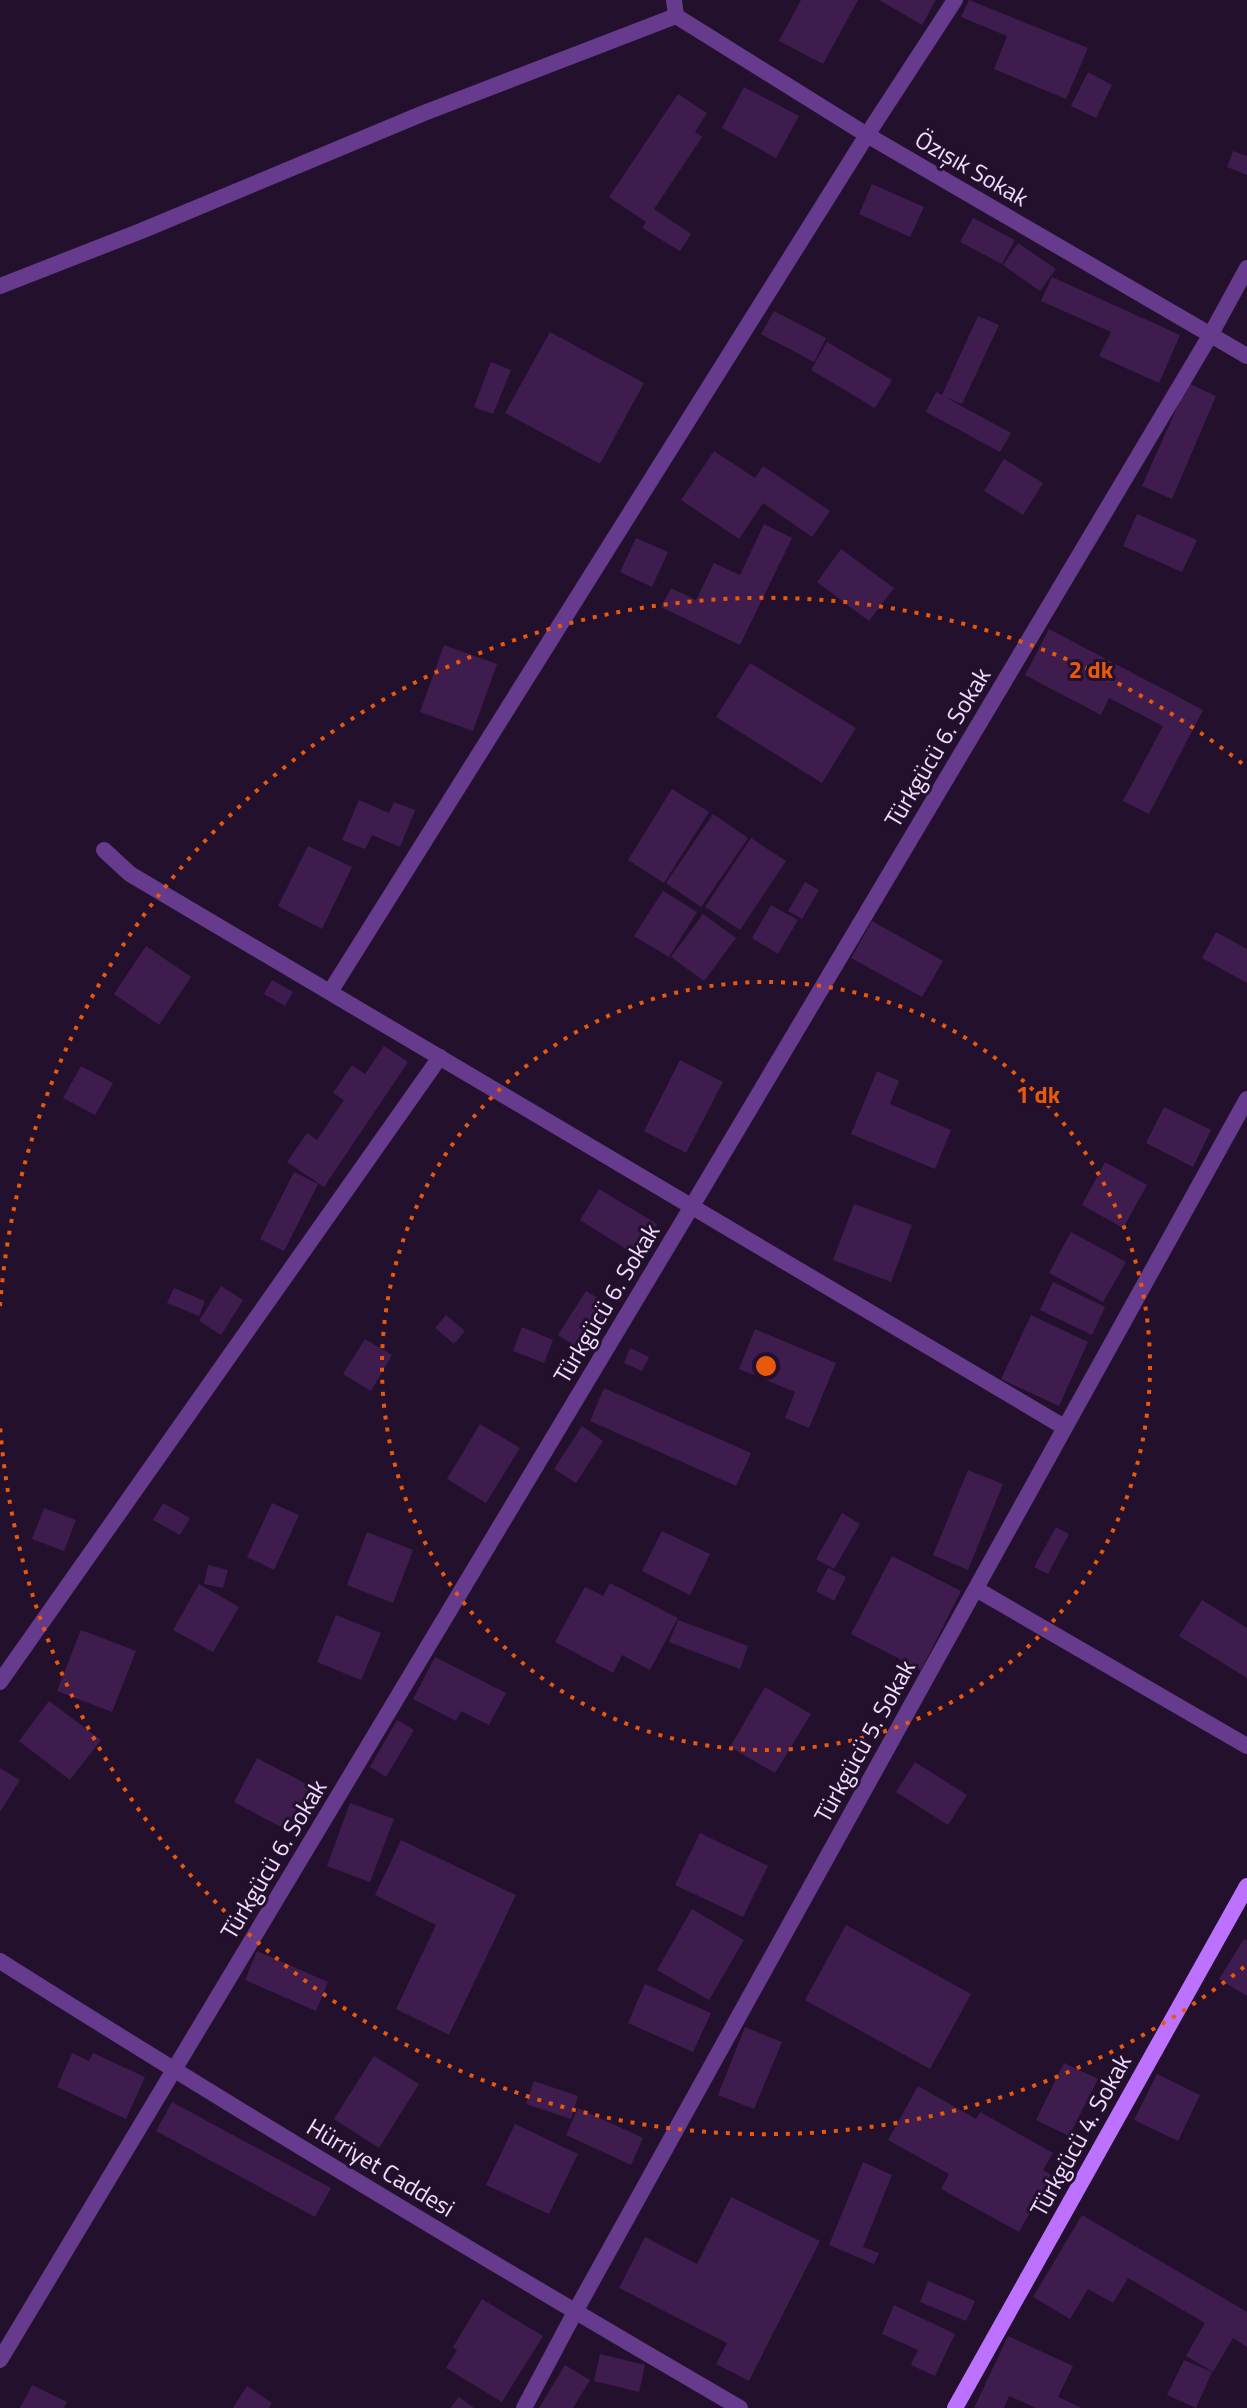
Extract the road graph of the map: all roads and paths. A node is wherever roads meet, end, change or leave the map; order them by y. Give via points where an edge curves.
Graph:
1 (955, 0) edge
2 (675, 8) edge
3 (867, 135) junction
4 (1247, 268) edge
5 (0, 286) edge
6 (1211, 334) junction
7 (1247, 356) edge
8 (104, 850) dead end
9 (330, 992) junction
10 (440, 1057) junction
11 (1247, 1099) edge
12 (692, 1206) junction
13 (1064, 1427) junction
14 (976, 1589) junction
15 (0, 1682) edge
16 (1247, 1746) edge
17 (1247, 1886) edge
18 (0, 1961) edge
19 (174, 2071) junction
20 (575, 2312) junction
21 (0, 2360) edge
22 (524, 2408) edge
23 (740, 2408) edge
24 (955, 2408) edge

1 - 3 street
2 - 3 street, Özışık Sokak
2 - 5 street
3 - 6 street, Özışık Sokak
3 - 9 street
4 - 6 street, Türkgücü 6. Sokak
6 - 7 street, Özışık Sokak
6 - 12 street, Türkgücü 6. Sokak
8 - 9 street via 130,874
9 - 10 street
10 - 12 street
10 - 15 street
11 - 13 street, Türkgücü 5. Sokak
12 - 13 street
12 - 19 street, Türkgücü 6. Sokak
13 - 14 street, Türkgücü 5. Sokak
14 - 16 street
14 - 20 street, Türkgücü 5. Sokak
17 - 24 main road, Türkgücü 4. Sokak
18 - 19 street, Hürriyet Caddesi
19 - 20 street, Hürriyet Caddesi
19 - 21 street, Türkgücü 6. Sokak
20 - 22 street, Türkgücü 5. Sokak
20 - 23 street, Hürriyet Caddesi

